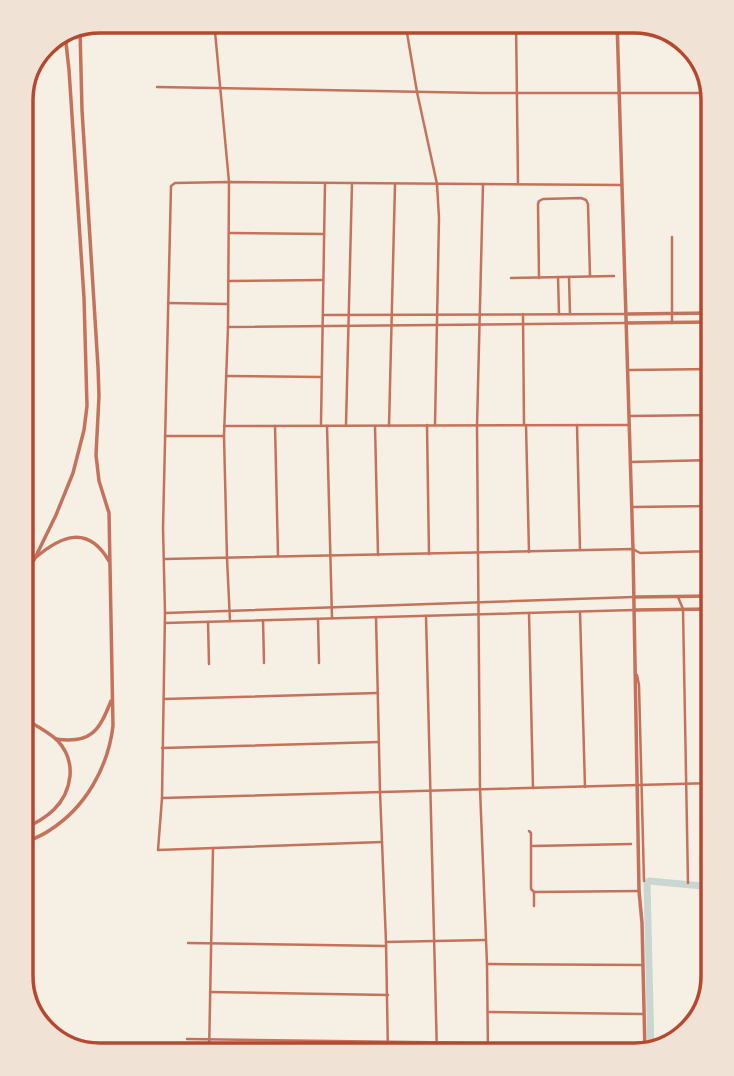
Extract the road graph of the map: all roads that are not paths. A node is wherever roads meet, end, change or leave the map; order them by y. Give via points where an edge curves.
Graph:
1 (215, 33) edge
2 (407, 33) edge
3 (516, 33) edge
4 (617, 33) edge
5 (80, 37) edge
6 (66, 43) edge
7 (157, 87) dead end
8 (221, 89) junction
9 (417, 92) junction
10 (619, 92) junction
11 (517, 93) junction
12 (700, 93) edge
13 (229, 182) junction
14 (325, 183) junction
15 (352, 183) junction
16 (395, 183) junction
17 (438, 184) junction
18 (483, 184) junction
19 (518, 184) junction
20 (622, 185) junction
21 (230, 233) junction
22 (324, 233) junction
23 (672, 237) dead end
24 (590, 276) junction
25 (614, 276) dead end
26 (558, 277) junction
27 (569, 277) junction
28 (511, 278) dead end
29 (539, 278) junction
30 (323, 280) junction
31 (229, 281) junction
32 (168, 303) junction
33 (228, 304) junction
34 (672, 313) junction
35 (701, 313) edge
36 (436, 314) junction
37 (480, 314) junction
38 (523, 314) junction
39 (559, 314) junction
40 (570, 314) junction
41 (626, 314) junction
42 (323, 315) junction
43 (348, 315) junction
44 (392, 315) junction
45 (701, 322) edge
46 (626, 323) junction
47 (672, 323) junction
48 (523, 324) junction
49 (436, 325) junction
50 (480, 325) junction
51 (348, 326) junction
52 (392, 326) junction
53 (228, 327) junction
54 (322, 327) junction
55 (701, 369) edge
56 (627, 370) junction
57 (226, 376) junction
58 (321, 377) junction
59 (701, 415) edge
60 (629, 416) junction
61 (427, 425) junction
62 (435, 425) junction
63 (525, 425) junction
64 (578, 425) junction
65 (629, 425) junction
66 (225, 426) junction
67 (275, 426) junction
68 (320, 426) junction
69 (327, 426) junction
70 (346, 426) junction
71 (375, 426) junction
72 (389, 426) junction
73 (477, 426) junction
74 (165, 436) junction
75 (224, 436) junction
76 (701, 460) edge
77 (630, 462) junction
78 (701, 506) edge
79 (631, 507) junction
80 (633, 549) junction
81 (580, 550) junction
82 (701, 551) edge
83 (529, 552) junction
84 (478, 553) junction
85 (429, 554) junction
86 (378, 555) junction
87 (331, 556) junction
88 (278, 557) junction
89 (227, 558) junction
90 (165, 559) junction
91 (34, 560) joint
92 (110, 562) junction
93 (701, 596) edge
94 (634, 597) junction
95 (678, 597) junction
96 (478, 603) junction
97 (332, 608) junction
98 (683, 609) junction
99 (701, 609) edge
100 (229, 610) junction
101 (634, 610) junction
102 (580, 611) junction
103 (165, 613) junction
104 (529, 613) junction
105 (478, 614) junction
106 (426, 615) junction
107 (376, 617) junction
108 (318, 618) junction
109 (332, 618) junction
110 (263, 620) junction
111 (230, 621) junction
112 (208, 622) junction
113 (164, 623) junction
114 (264, 663) dead end
115 (319, 663) dead end
116 (209, 664) dead end
117 (377, 693) junction
118 (112, 699) junction
119 (163, 699) junction
120 (33, 725) edge
121 (56, 739) junction
122 (379, 742) junction
123 (162, 748) junction
124 (701, 783) edge
125 (686, 784) junction
126 (639, 785) junction
127 (585, 787) junction
128 (533, 788) junction
129 (481, 789) junction
130 (431, 790) junction
131 (380, 792) junction
132 (162, 798) junction
133 (33, 825) edge
134 (529, 831) dead end
135 (33, 839) edge
136 (382, 842) junction
137 (631, 844) dead end
138 (531, 846) junction
139 (213, 848) junction
140 (644, 881) dead end
141 (688, 883) dead end
142 (639, 891) junction
143 (534, 892) junction
144 (534, 906) dead end
145 (485, 940) junction
146 (435, 941) junction
147 (188, 943) dead end
148 (211, 944) junction
149 (386, 944) junction
150 (487, 964) junction
151 (643, 965) junction
152 (210, 992) junction
153 (388, 995) junction
154 (488, 1012) junction
155 (645, 1014) junction
156 (187, 1039) dead end
157 (209, 1040) junction
158 (388, 1042) junction
159 (437, 1042) junction
160 (645, 1042) edge
161 (488, 1043) joint

1 - 8 street
2 - 9 street
3 - 11 street
4 - 10 street
5 - 92 street via 98,367 95,442 109,513
6 - 91 street via 87,406 73,473
7 - 8 street
8 - 9 street
8 - 13 street
9 - 11 street
9 - 17 street
10 - 11 street
10 - 12 street
10 - 20 street
11 - 19 street
13 - 14 street
13 - 21 street
13 - 32 street via 173,184
14 - 15 street
14 - 22 street
15 - 16 street
15 - 43 street
16 - 17 street
16 - 44 street
17 - 18 street
17 - 36 street
18 - 19 street
18 - 37 street
19 - 20 street
20 - 41 street
21 - 22 street
21 - 31 street
22 - 30 street
23 - 34 street
24 - 25 street
24 - 27 street
24 - 29 street via 586,200 543,199 538,204
26 - 27 street
26 - 29 street
26 - 39 street
27 - 40 street
28 - 29 street
30 - 31 street
30 - 42 street
31 - 33 street
32 - 33 street
32 - 74 street
33 - 53 street
34 - 35 street
34 - 41 street
34 - 47 street
36 - 37 street
36 - 44 street
36 - 49 street
37 - 38 street
37 - 50 street
38 - 39 street
38 - 48 street
39 - 40 street
40 - 41 street
41 - 46 street
42 - 43 street
42 - 54 street
43 - 44 street
43 - 51 street
44 - 52 street
45 - 47 street
46 - 47 street
46 - 48 street
46 - 56 street
48 - 50 street
48 - 63 street
49 - 50 street
49 - 52 street
49 - 62 street
50 - 73 street
51 - 52 street
51 - 54 street
51 - 70 street
52 - 72 street
53 - 54 street
53 - 57 street
54 - 58 street
55 - 56 street
56 - 60 street
57 - 58 street
57 - 66 street
58 - 68 street
59 - 60 street
60 - 65 street
61 - 62 street
61 - 72 street
61 - 85 street
62 - 73 street
63 - 64 street
63 - 73 street
63 - 83 street
64 - 65 street
64 - 81 street
65 - 77 street
66 - 67 street
66 - 75 street
67 - 68 street
67 - 88 street
68 - 69 street
69 - 70 street
69 - 87 street
70 - 71 street
71 - 72 street
71 - 86 street
73 - 84 street
74 - 75 street
74 - 90 street
75 - 89 street
76 - 77 street
77 - 79 street
78 - 79 street
79 - 80 street
80 - 81 street
80 - 82 street via 640,553
80 - 94 street
81 - 83 street
83 - 84 street
84 - 85 street
84 - 96 street
85 - 86 street
86 - 87 street
87 - 88 street
87 - 97 street
88 - 89 street
89 - 90 street
89 - 100 street
90 - 103 street
91 - 92 street via 60,540 79,537 97,544
92 - 118 street
93 - 95 street
94 - 95 street
94 - 96 street
94 - 101 street
95 - 98 street
96 - 97 street
96 - 105 street
97 - 100 street
97 - 109 street
98 - 99 street
98 - 101 street
98 - 125 street
100 - 103 street
100 - 111 street
101 - 102 street
101 - 126 street
102 - 104 street
102 - 127 street
103 - 113 street
104 - 105 street
104 - 128 street
105 - 106 street
105 - 129 street
106 - 107 street
106 - 130 street
107 - 109 street
107 - 117 street
108 - 109 street
108 - 110 street
108 - 115 street
110 - 111 street
110 - 114 street
111 - 112 street
112 - 113 street
112 - 116 street
113 - 119 street
117 - 119 street
117 - 122 street
118 - 121 street via 93,732 79,740
118 - 135 street via 111,741 92,787 62,821
119 - 123 street
120 - 121 street
121 - 133 street via 69,762 66,794
122 - 123 street
122 - 131 street
123 - 132 street
124 - 125 street
125 - 126 street
125 - 141 street
126 - 127 street
126 - 140 street
126 - 142 street
127 - 128 street
128 - 129 street
129 - 130 street
129 - 145 street
130 - 131 street
130 - 146 street
131 - 132 street
131 - 136 street
132 - 139 street via 158,849
134 - 138 street
136 - 139 street
136 - 149 street
137 - 138 street
138 - 143 street
139 - 148 street
142 - 143 street
142 - 151 street
143 - 144 street
145 - 146 street
145 - 150 street
146 - 149 street
146 - 159 street
147 - 148 street
148 - 149 street
148 - 152 street
149 - 153 street
150 - 151 street
150 - 154 street
151 - 155 street
152 - 153 street
152 - 157 street
153 - 158 street
154 - 155 street
154 - 161 street
155 - 160 street
156 - 157 street
157 - 158 street
158 - 159 street
159 - 161 street

